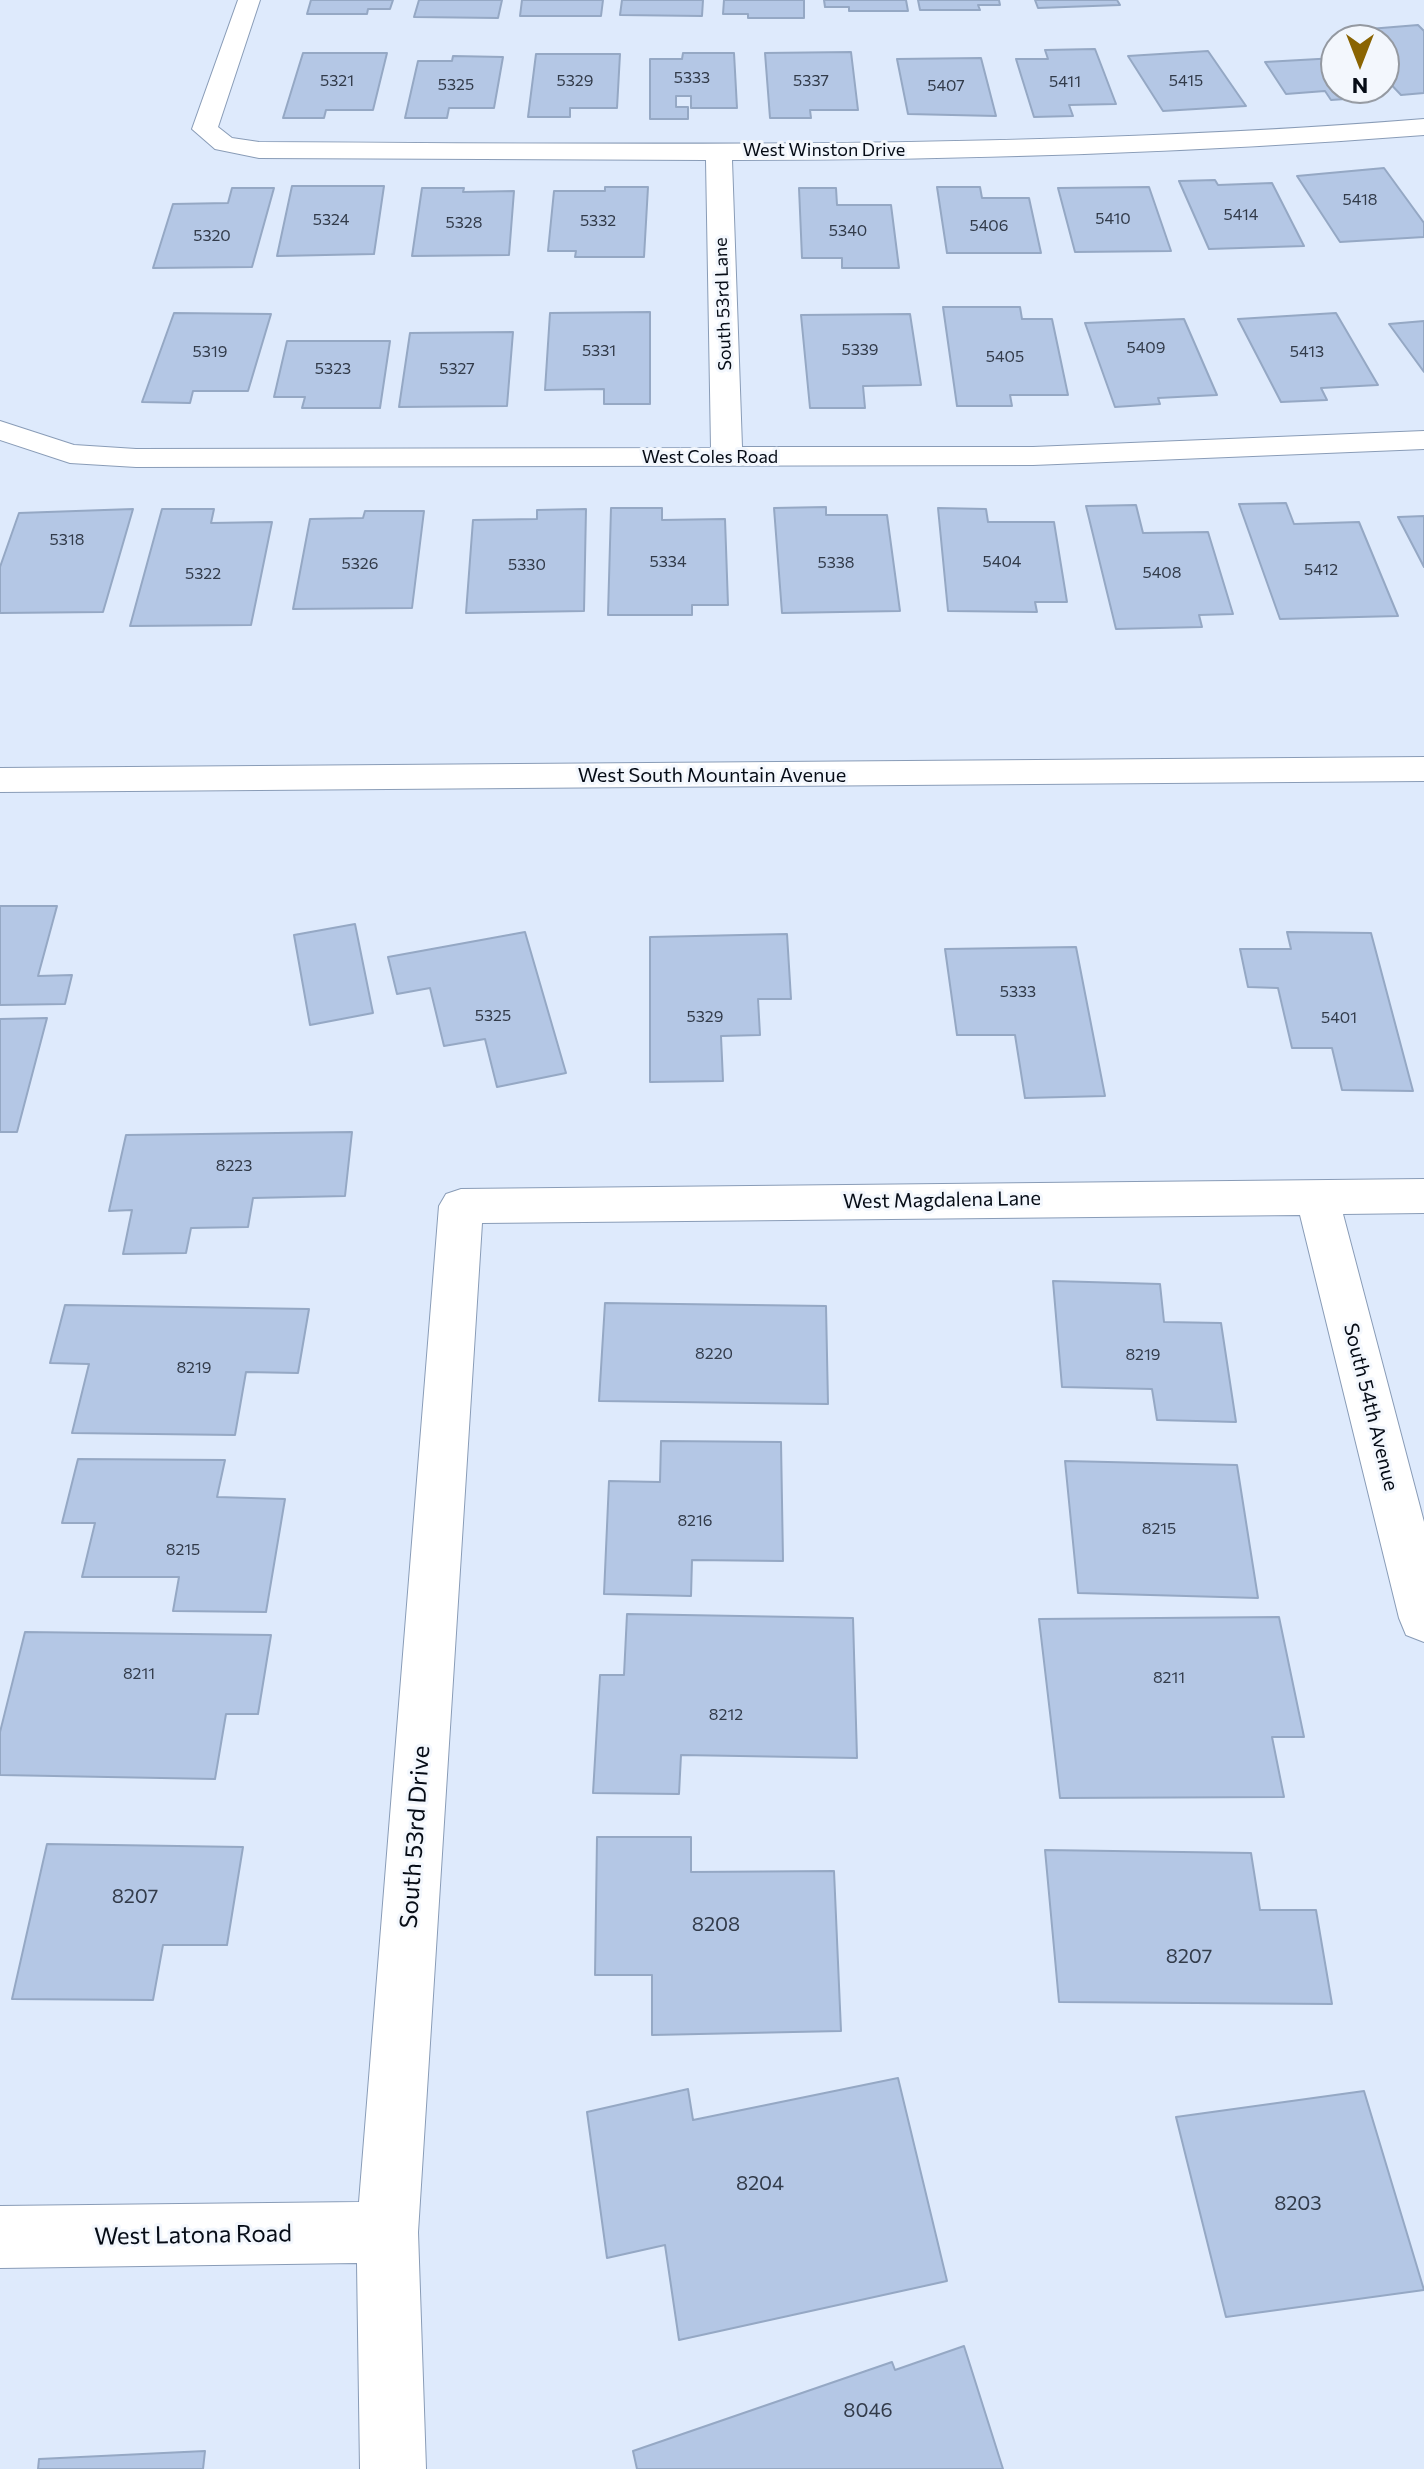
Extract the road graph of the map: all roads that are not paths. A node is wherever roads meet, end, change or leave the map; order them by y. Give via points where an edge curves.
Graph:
1 (249, 0) edge
2 (1424, 127) edge
3 (719, 151) junction
4 (0, 430) edge
5 (1424, 440) edge
6 (727, 457) junction
7 (1424, 769) edge
8 (0, 780) edge
9 (1317, 1196) junction
10 (1424, 1196) edge
11 (461, 1206) joint
12 (1424, 1618) edge
13 (387, 2232) junction
14 (0, 2237) edge
15 (393, 2469) edge

1 - 3 street, West Winston Drive via 205,129 224,144 259,150
2 - 3 street, West Winston Drive via 1187,145
3 - 6 street, South 53rd Lane
4 - 6 street, West Coles Road via 70,454 136,458
5 - 6 street, West Coles Road via 1033,456
7 - 8 street, West South Mountain Avenue
9 - 10 street, West Magdalena Lane
9 - 11 street, West Magdalena Lane
9 - 12 street, South 54th Avenue
11 - 13 street, South 53rd Drive
13 - 14 street, West Latona Road
13 - 15 street, South 53rd Drive

